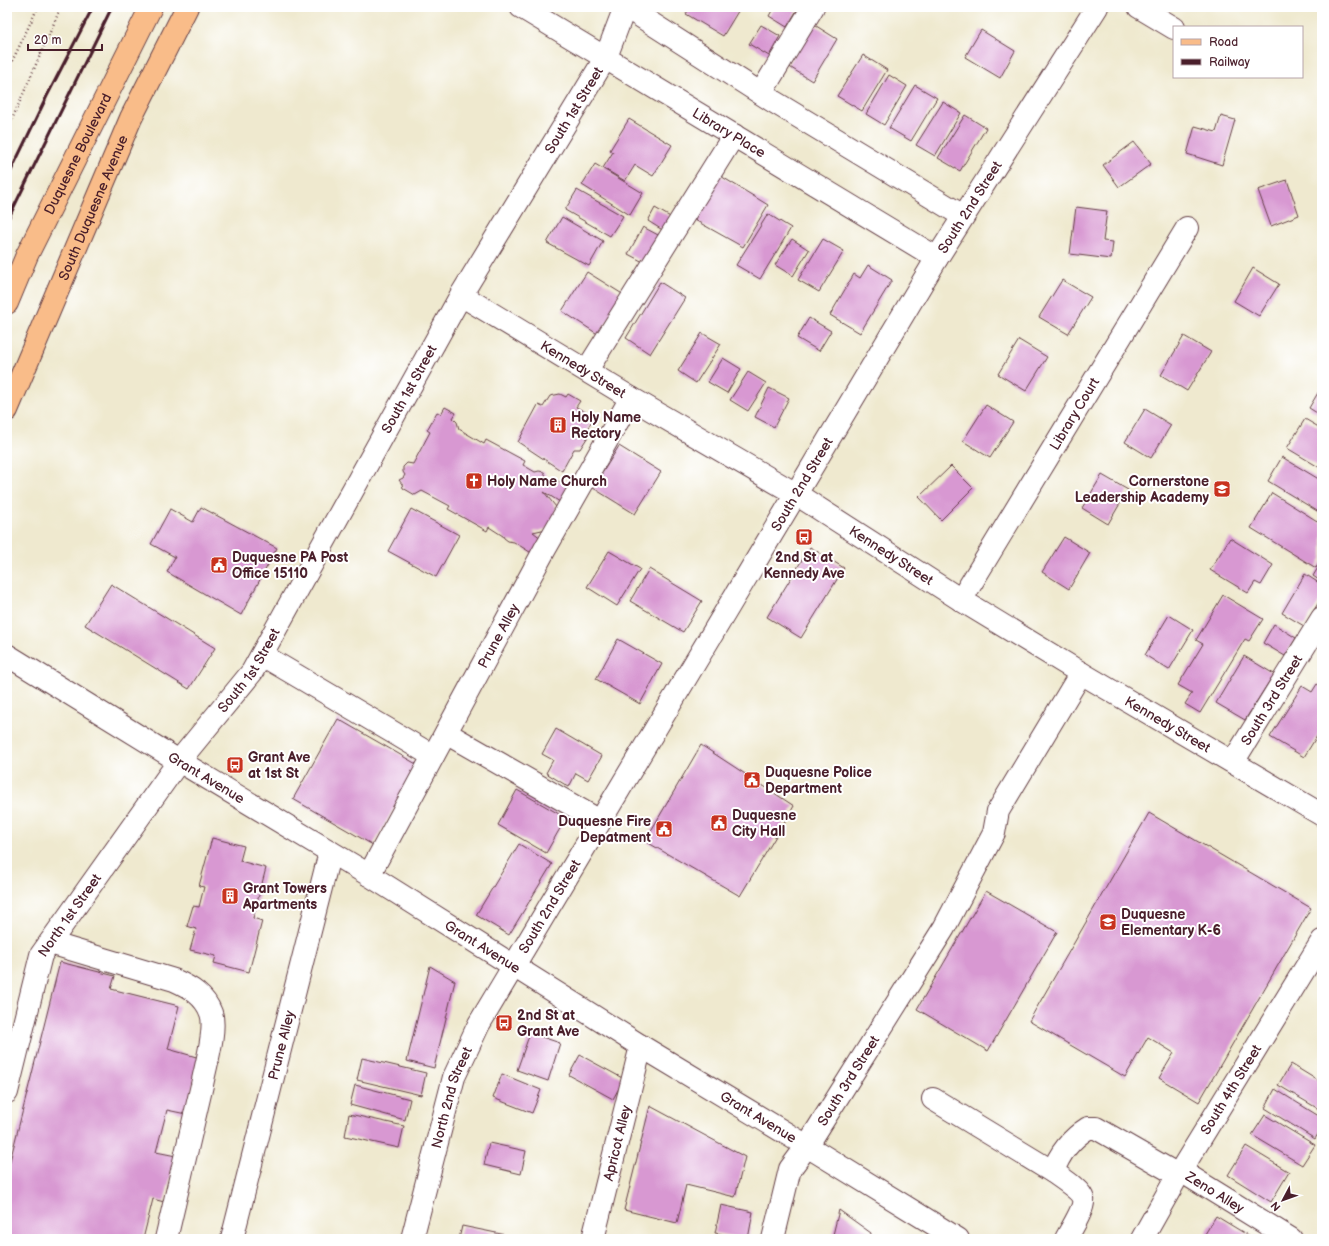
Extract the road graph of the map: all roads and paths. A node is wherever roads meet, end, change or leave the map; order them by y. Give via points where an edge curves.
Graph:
1 (38, 7) edge
2 (61, 7) edge
3 (151, 7) edge
4 (186, 7) edge
5 (521, 7) edge
6 (626, 7) edge
7 (813, 7) edge
8 (1097, 7) edge
9 (1139, 7) edge
10 (1173, 27) edge
11 (606, 57) junction
12 (7, 72) edge
13 (761, 93) junction
14 (7, 130) edge
15 (734, 135) junction
16 (963, 216) junction
17 (1187, 228) dead end
18 (937, 258) junction
19 (460, 295) junction
20 (7, 303) edge
21 (587, 370) junction
22 (631, 398) junction
23 (7, 410) edge
24 (796, 494) junction
25 (961, 600) junction
26 (1322, 618) edge
27 (7, 655) edge
28 (262, 655) junction
29 (1081, 673) junction
30 (446, 733) junction
31 (434, 756) junction
32 (179, 761) junction
33 (1233, 762) junction
34 (1322, 814) edge
35 (600, 821) junction
36 (330, 852) junction
37 (369, 875) junction
38 (1322, 941) edge
39 (50, 943) junction
40 (512, 966) junction
41 (641, 1046) junction
42 (7, 1092) edge
43 (933, 1099) dead end
44 (807, 1146) junction
45 (1053, 1172) junction
46 (1179, 1173) junction
47 (166, 1239) edge
48 (232, 1239) edge
49 (412, 1239) edge
50 (593, 1239) edge
51 (773, 1239) edge
52 (957, 1239) edge
53 (1066, 1239) edge
54 (1142, 1239) edge
55 (1291, 1239) edge

1 - 12 path
2 - 14 path
3 - 20 main road, Duquesne Boulevard via 27,255
4 - 23 main road, South Duquesne Avenue via 131,118
5 - 11 street, Library Place
6 - 11 street, South 1st Street
6 - 13 street
7 - 13 street
8 - 16 street, South 2nd Street
9 - 10 street
11 - 15 street, Library Place
11 - 19 street, South 1st Street
13 - 16 street
15 - 18 street, Library Place
15 - 21 street
16 - 18 street, South 2nd Street
17 - 25 street, Library Court
18 - 24 street, South 2nd Street
19 - 21 street, Kennedy Street
19 - 28 street, South 1st Street
21 - 22 street, Kennedy Street
22 - 24 street, Kennedy Street
22 - 30 street, Prune Alley via 545,548
24 - 25 street, Kennedy Street
24 - 35 street, South 2nd Street
25 - 29 street, Kennedy Street
26 - 33 street, South 3rd Street
27 - 32 street, Grant Avenue
28 - 31 street
28 - 32 street, South 1st Street via 252,672
29 - 33 street, Kennedy Street
29 - 44 street, South 3rd Street via 998,811 994,833 944,928
30 - 31 street, Prune Alley
30 - 35 street
31 - 37 street, Prune Alley
32 - 36 street, Grant Avenue
32 - 39 street, North 1st Street
33 - 34 street, Kennedy Street
35 - 40 street, South 2nd Street
36 - 37 street, Grant Avenue
36 - 48 street, Prune Alley
37 - 40 street, Grant Avenue
38 - 46 street, South 4th Street
39 - 42 street, North 1st Street via 41,955
39 - 47 street via 174,980 201,997 212,1014 208,1058
40 - 41 street, Grant Avenue
40 - 49 street, North 2nd Street via 478,1024 454,1077
41 - 44 street, Grant Avenue
41 - 50 street, Apricot Alley
43 - 45 street
44 - 51 street, South 3rd Street via 790,1169
44 - 52 street, Grant Avenue
45 - 46 street, Zeno Alley via 1072,1140 1088,1128 1096,1128
45 - 53 street via 1080,1193 1084,1200
46 - 54 street, South 4th Street
46 - 55 street, Zeno Alley

